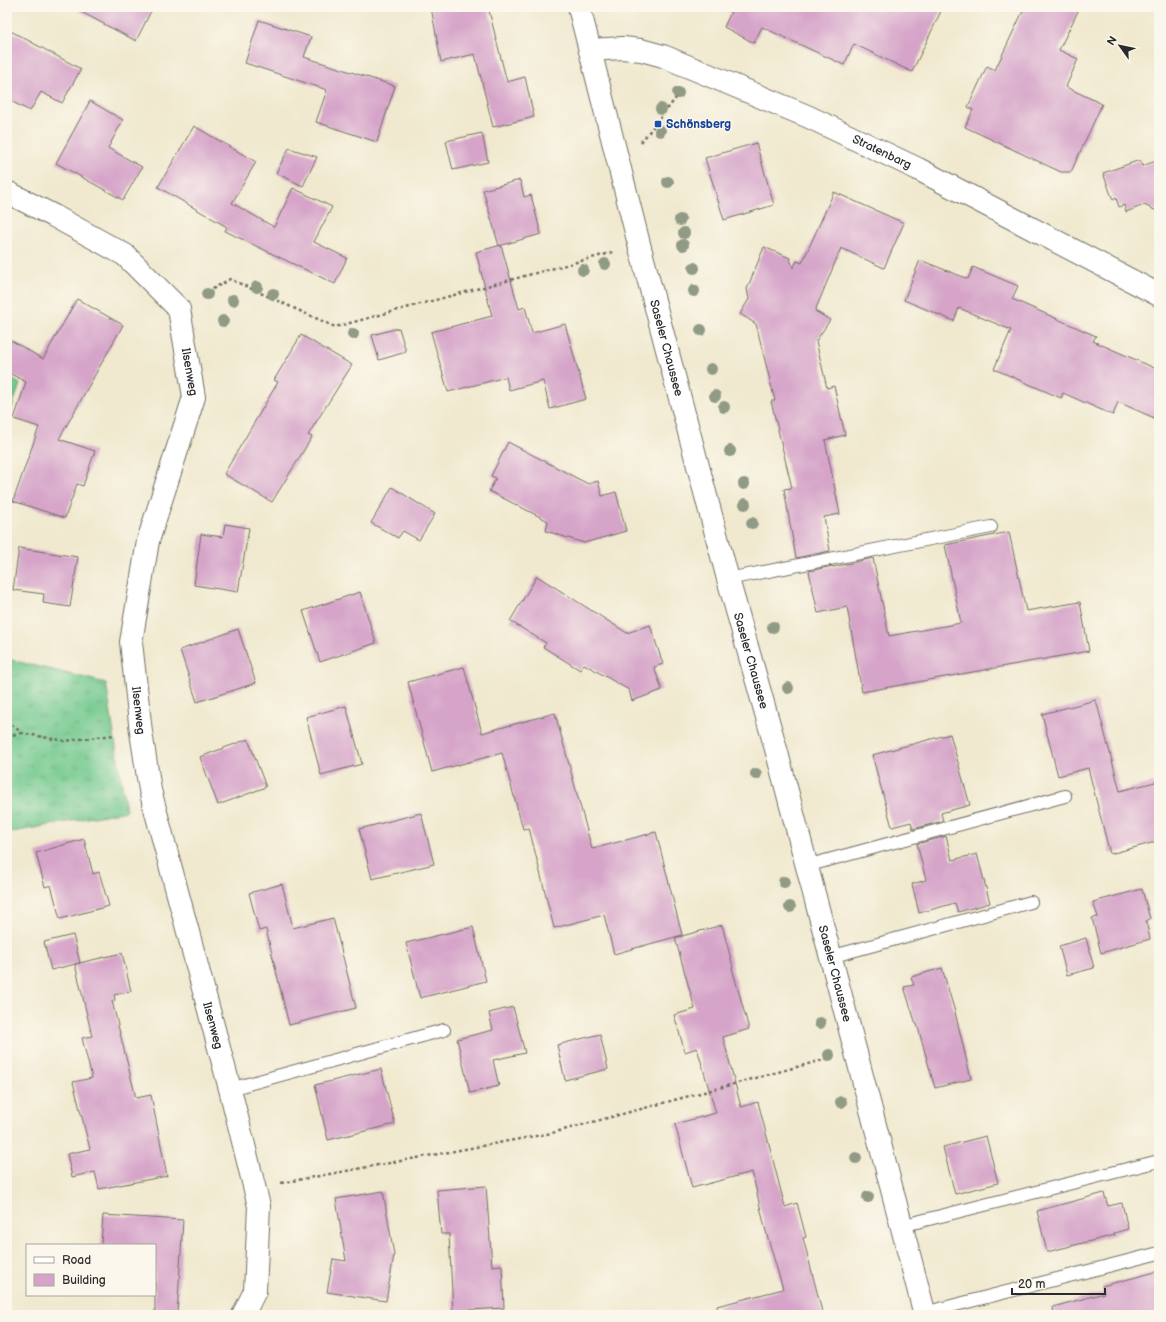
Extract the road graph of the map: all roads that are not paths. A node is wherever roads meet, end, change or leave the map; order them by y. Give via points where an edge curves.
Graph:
1 (579, 7) edge
2 (590, 50) junction
3 (7, 192) edge
4 (1159, 295) edge
5 (991, 528) dead end
6 (728, 579) junction
7 (1065, 796) dead end
8 (806, 866) junction
9 (1031, 902) dead end
10 (830, 957) junction
11 (444, 1030) dead end
12 (230, 1089) junction
13 (1159, 1161) edge
14 (901, 1226) junction
15 (1159, 1253) edge
16 (925, 1314) edge
17 (243, 1315) edge

1 - 2 street, Saseler Chaussee
2 - 4 street, Stratenbarg via 623,48 663,56 808,117 918,168
2 - 6 street, Saseler Chaussee
3 - 12 street, Ilsenweg via 125,255 179,309 194,396 148,541 131,642 150,790
5 - 6 lane
6 - 8 street, Saseler Chaussee
7 - 8 lane
8 - 10 street, Saseler Chaussee
9 - 10 lane
10 - 14 street, Saseler Chaussee
11 - 12 lane
12 - 17 street, Ilsenweg via 259,1206 255,1291
13 - 14 lane
14 - 16 street, Saseler Chaussee
15 - 16 lane

